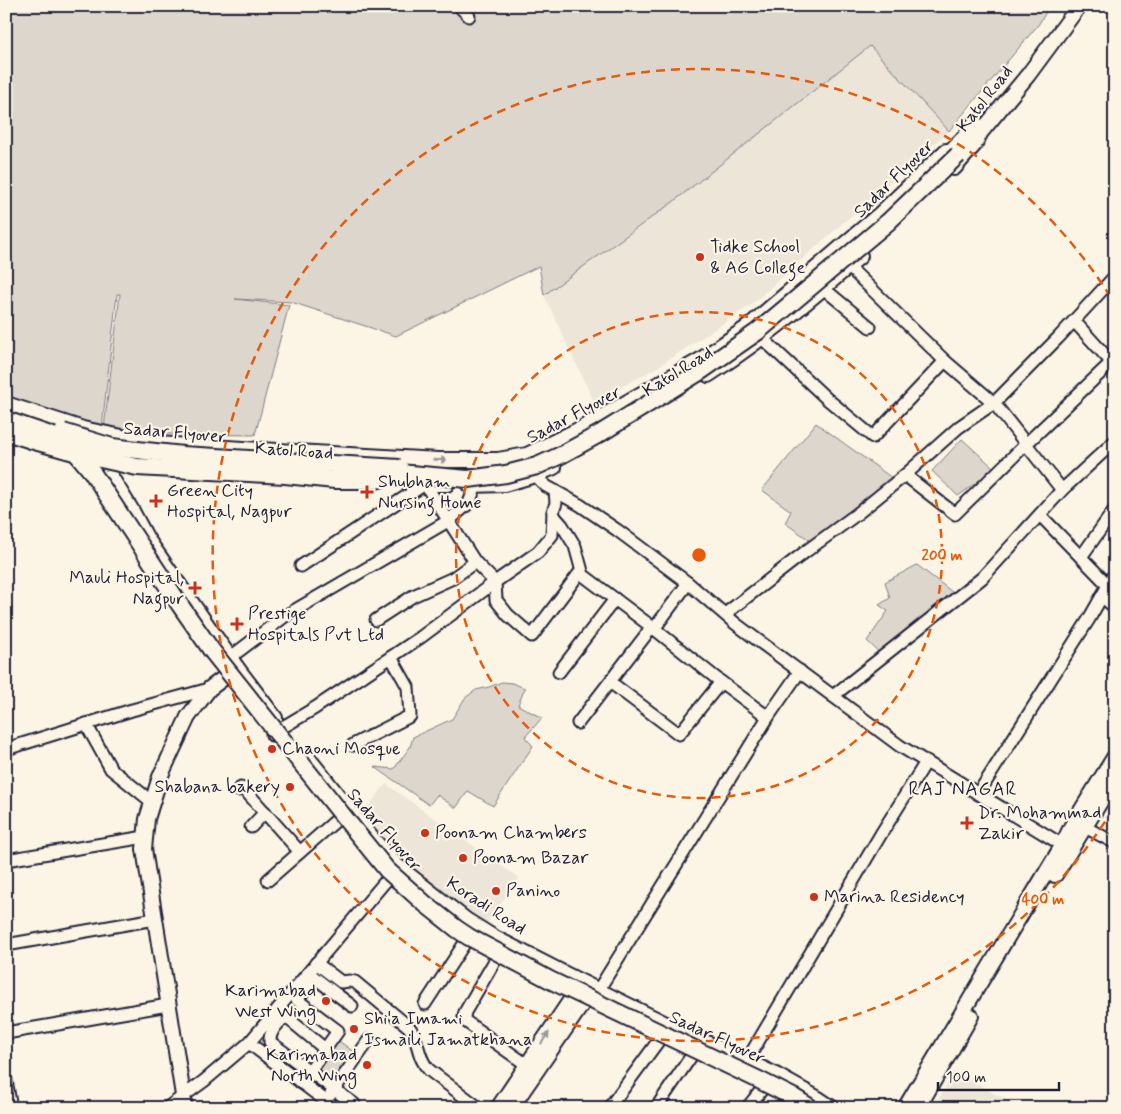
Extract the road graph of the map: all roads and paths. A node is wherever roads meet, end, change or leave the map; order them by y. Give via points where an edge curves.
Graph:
1 (459, 6) edge
2 (1070, 6) edge
3 (1080, 6) edge
4 (469, 16) dead end
5 (978, 128) junction
6 (955, 153) junction
7 (848, 266) junction
8 (1115, 276) edge
9 (823, 288) junction
10 (1074, 322) junction
11 (870, 327) dead end
12 (762, 338) junction
13 (945, 361) junction
14 (1114, 363) edge
15 (994, 403) junction
16 (6, 404) edge
17 (6, 416) edge
18 (6, 420) edge
19 (6, 426) edge
20 (62, 427) junction
21 (83, 429) junction
22 (6, 432) edge
23 (1115, 441) edge
24 (1026, 444) junction
25 (74, 446) junction
26 (99, 451) junction
27 (527, 455) junction
28 (137, 459) junction
29 (535, 475) junction
30 (906, 475) junction
31 (425, 484) junction
32 (476, 485) junction
33 (118, 489) junction
34 (1062, 490) junction
35 (555, 491) junction
36 (1115, 509) edge
37 (553, 512) junction
38 (1040, 514) junction
39 (448, 521) junction
40 (1081, 557) junction
41 (475, 562) junction
42 (301, 566) dead end
43 (581, 571) junction
44 (1115, 573) edge
45 (495, 582) junction
46 (688, 583) junction
47 (1108, 585) junction
48 (1102, 596) junction
49 (615, 599) junction
50 (1115, 608) edge
51 (725, 614) junction
52 (376, 620) dead end
53 (653, 628) junction
54 (391, 657) junction
55 (227, 668) junction
56 (800, 671) junction
57 (559, 672) dead end
58 (610, 682) junction
59 (721, 682) junction
60 (209, 689) junction
61 (833, 696) junction
62 (768, 717) junction
63 (578, 723) dead end
64 (86, 724) junction
65 (278, 731) junction
66 (353, 745) dead end
67 (6, 749) edge
68 (1115, 756) edge
69 (926, 762) junction
70 (1115, 778) edge
71 (238, 790) dead end
72 (978, 794) junction
73 (152, 802) junction
74 (265, 812) junction
75 (340, 817) junction
76 (250, 827) dead end
77 (1084, 827) junction
78 (145, 837) junction
79 (1115, 843) edge
80 (1066, 848) junction
81 (300, 852) junction
82 (6, 860) edge
83 (388, 877) junction
84 (268, 880) dead end
85 (155, 919) junction
86 (466, 941) junction
87 (6, 945) edge
88 (497, 957) junction
89 (316, 962) junction
90 (598, 990) junction
91 (299, 1001) junction
92 (581, 1002) junction
93 (425, 1004) dead end
94 (168, 1005) junction
95 (352, 1006) dead end
96 (284, 1011) junction
97 (6, 1034) edge
98 (369, 1040) dead end
99 (659, 1040) junction
100 (249, 1043) junction
101 (325, 1049) junction
102 (692, 1054) junction
103 (746, 1062) junction
104 (527, 1066) junction
105 (309, 1072) junction
106 (738, 1074) junction
107 (6, 1080) edge
108 (301, 1083) junction
109 (764, 1087) junction
110 (334, 1089) junction
111 (184, 1102) edge
112 (354, 1104) dead end
113 (330, 1105) edge
114 (11, 1108) edge
115 (167, 1108) edge
116 (479, 1108) edge
117 (498, 1108) edge
118 (511, 1108) edge
119 (609, 1108) edge
120 (656, 1108) edge
121 (747, 1108) edge
122 (802, 1108) edge
123 (810, 1108) edge
124 (820, 1108) edge
125 (832, 1108) edge
126 (905, 1108) edge
127 (918, 1108) edge

1 - 4 street
2 - 5 main road, Katol Road
3 - 5 main road, Katol Road via 1028,76
5 - 6 highway, Sadar Flyover
5 - 7 main road, Katol Road via 974,145 963,159 896,225
5 - 27 main road, Katol Road via 748,326 686,369
6 - 20 highway, Sadar Flyover, bridge via 883,219 739,340 594,430 556,451 507,469 448,473 183,455 112,447
6 - 22 highway, Sadar Flyover, bridge via 888,222 758,332 601,433 537,466 468,479 399,473 376,480 335,480 137,467
7 - 9 main road, Katol Road
7 - 13 street
8 - 10 street
9 - 11 street
9 - 12 main road, Katol Road
10 - 14 street
10 - 15 street
12 - 13 street via 873,437
12 - 29 main road, Katol Road via 739,356 602,441
13 - 15 street
14 - 24 street
15 - 24 street
15 - 30 street via 959,427
16 - 20 main road
17 - 20 highway, Sadar Flyover
18 - 123 highway, Sadar Flyover, bridge via 58,438 73,449 92,472 180,605 258,710 387,870 424,903 469,937
19 - 25 main road, Katol Road
20 - 21 main road
20 - 25 main road, Koradi Road
20 - 124 highway, Sadar Flyover, bridge via 81,450 216,651 386,863 463,926 509,954 800,1095
21 - 26 main road, Koradi Road
21 -> 27 main road, Katol Road via 157,444 438,460 498,460
23 - 34 street
24 - 30 street via 955,514
24 - 34 street
25 - 26 main road, Katol Road
25 - 55 main road, Koradi Road via 176,608
26 - 28 main road, Katol Road
26 - 33 main road, Koradi Road
27 - 29 street
28 - 31 main road, Katol Road via 364,475
28 - 33 main road via 124,469
29 - 32 main road, Katol Road via 504,484
29 - 35 street
30 - 51 street
31 - 32 main road, Katol Road
31 - 39 street
31 - 42 street
32 - 39 street via 469,504
33 - 55 main road, Koradi Road
34 - 38 street
35 - 37 street
35 - 46 street via 617,530
36 - 40 street
37 - 43 street via 575,546
37 - 45 street via 552,535 538,552
38 - 40 street
38 - 61 street via 982,578
39 - 41 street
39 - 55 street via 285,616
40 - 47 street
41 - 45 street
41 - 52 street via 453,578 413,596
43 - 45 street via 532,636 508,616 496,600
43 - 49 street
44 - 47 street
45 - 54 street
46 - 51 street
46 - 53 street
47 - 48 street
48 - 50 street
48 - 72 street
49 - 53 street
49 - 57 street
51 - 56 street
53 - 58 street
53 - 59 street
54 - 65 street
54 - 66 street via 408,687 410,716
55 - 60 main road
55 - 65 main road, Koradi Road
56 - 61 street
56 - 62 street
58 - 59 street via 679,734
58 - 63 street
59 - 62 street
60 - 64 street
60 - 73 main road via 188,717
61 - 69 street
62 - 90 street
64 - 67 street
64 - 73 street via 111,769
65 - 75 main road, Koradi Road
65 - 90 main road, Koradi Road via 396,865 466,920
68 - 80 main road via 1071,827
69 - 72 street
69 - 103 street
70 - 77 main road
71 - 74 street via 244,789
72 - 80 street
73 - 78 main road
74 - 76 street
74 - 81 street
75 - 81 street
75 - 83 main road, Koradi Road
77 - 79 street
77 - 80 main road
78 - 82 street
78 - 85 main road
80 - 126 main road
80 - 127 main road
81 - 84 street
83 - 86 main road, Koradi Road
83 - 89 street
85 - 87 street
85 - 94 main road
86 - 88 main road, Koradi Road
86 - 93 street
88 - 92 main road, Koradi Road
88 - 104 street via 464,1017
89 - 96 street
89 - 116 street via 341,982 354,982 409,1027 429,1070
90 - 92 street
90 - 103 main road, Koradi Road
91 - 95 street via 314,978
91 - 96 street
91 - 96 street via 291,1003
91 - 101 street via 338,1031
92 - 99 main road, Koradi Road
104 -> 92 main road
92 - 118 main road
94 - 97 street
94 - 111 main road
96 - 100 street
96 - 101 street
96 - 105 street via 271,1032 270,1042
98 - 110 street
99 - 102 main road, Koradi Road
99 - 119 street
100 - 108 street
100 - 111 street
101 - 105 street
102 - 106 main road, Koradi Road
102 - 120 street
103 - 106 street
103 - 125 main road, Koradi Road via 774,1074
104 - 117 main road
105 - 108 street
105 - 110 street
106 - 109 main road, Koradi Road
107 - 114 street
108 - 113 street
109 - 121 street
109 - 122 main road, Koradi Road
110 - 112 street
110 - 113 street
111 - 115 street

